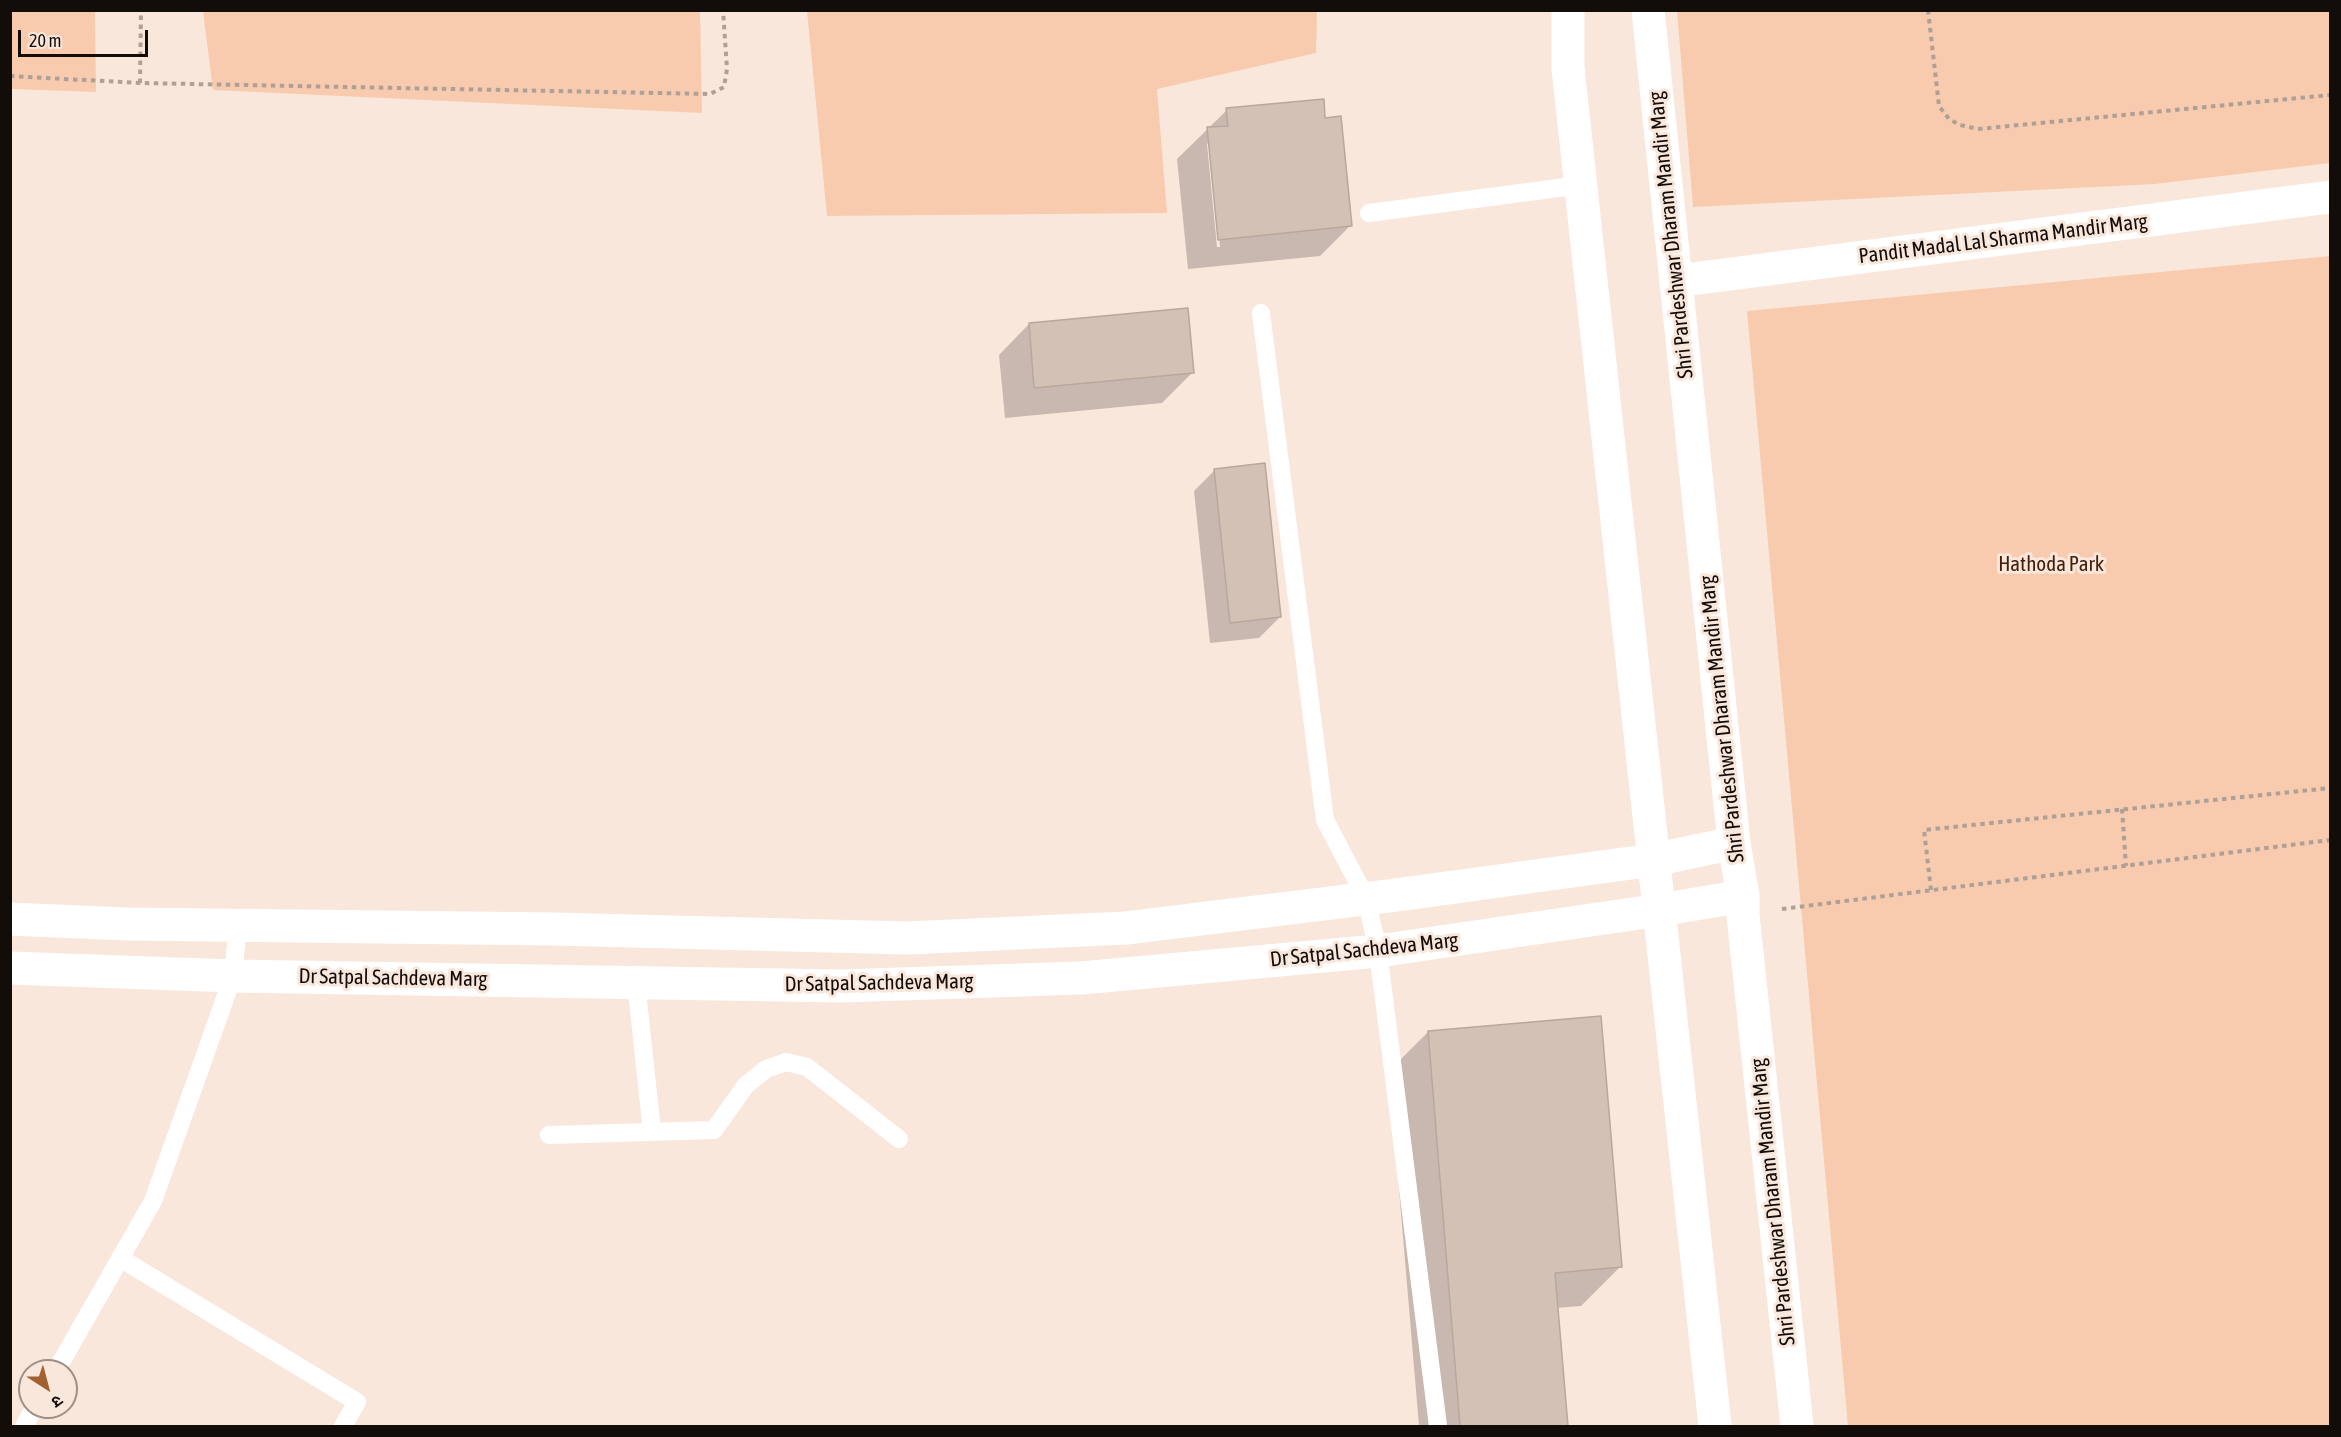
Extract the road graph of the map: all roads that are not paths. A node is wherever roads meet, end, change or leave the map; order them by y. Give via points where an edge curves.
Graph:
1 (1568, 10) edge
2 (1648, 10) edge
3 (1581, 185) junction
4 (2331, 197) edge
5 (1369, 213) dead end
6 (1676, 281) junction
7 (1261, 313) dead end
8 (1734, 843) junction
9 (1653, 860) junction
10 (1366, 898) junction
11 (1743, 905) junction
12 (1660, 910) junction
13 (10, 919) edge
14 (238, 926) junction
15 (1378, 951) junction
16 (10, 968) edge
17 (233, 976) junction
18 (636, 982) junction
19 (652, 1131) junction
20 (549, 1135) dead end
21 (899, 1139) dead end
22 (120, 1258) junction
23 (63, 1359) edge
24 (343, 1426) edge
25 (1438, 1426) edge
26 (1715, 1426) edge
27 (1797, 1426) edge

1 - 3 street via 1568,68
2 - 6 street, Shri Pardeshwar Dharam Mandir Marg
3 - 5 lane
3 - 9 street
4 - 6 street, Pandit Madal Lal Sharma Mandir Marg
6 - 8 street, Shri Pardeshwar Dharam Mandir Marg
7 - 10 lane via 1325,820
8 - 9 street
8 - 11 street, Shri Pardeshwar Dharam Mandir Marg
9 - 10 street
9 - 12 street
10 - 14 street via 1126,928 908,938
10 - 15 lane
11 - 12 street, Dr Satpal Sachdeva Marg
11 - 27 street, Shri Pardeshwar Dharam Mandir Marg
12 - 15 street, Dr Satpal Sachdeva Marg
12 - 26 street
13 - 14 street
14 - 17 lane
15 - 18 street, Dr Satpal Sachdeva Marg via 1081,978 841,986
15 - 25 lane
16 - 17 street, Dr Satpal Sachdeva Marg
17 - 18 street, Dr Satpal Sachdeva Marg
17 - 22 lane via 153,1201
18 - 19 lane
19 - 20 lane
19 - 21 lane via 714,1130 746,1085 766,1070 786,1062 807,1067
22 - 23 lane
22 - 24 lane via 357,1402

